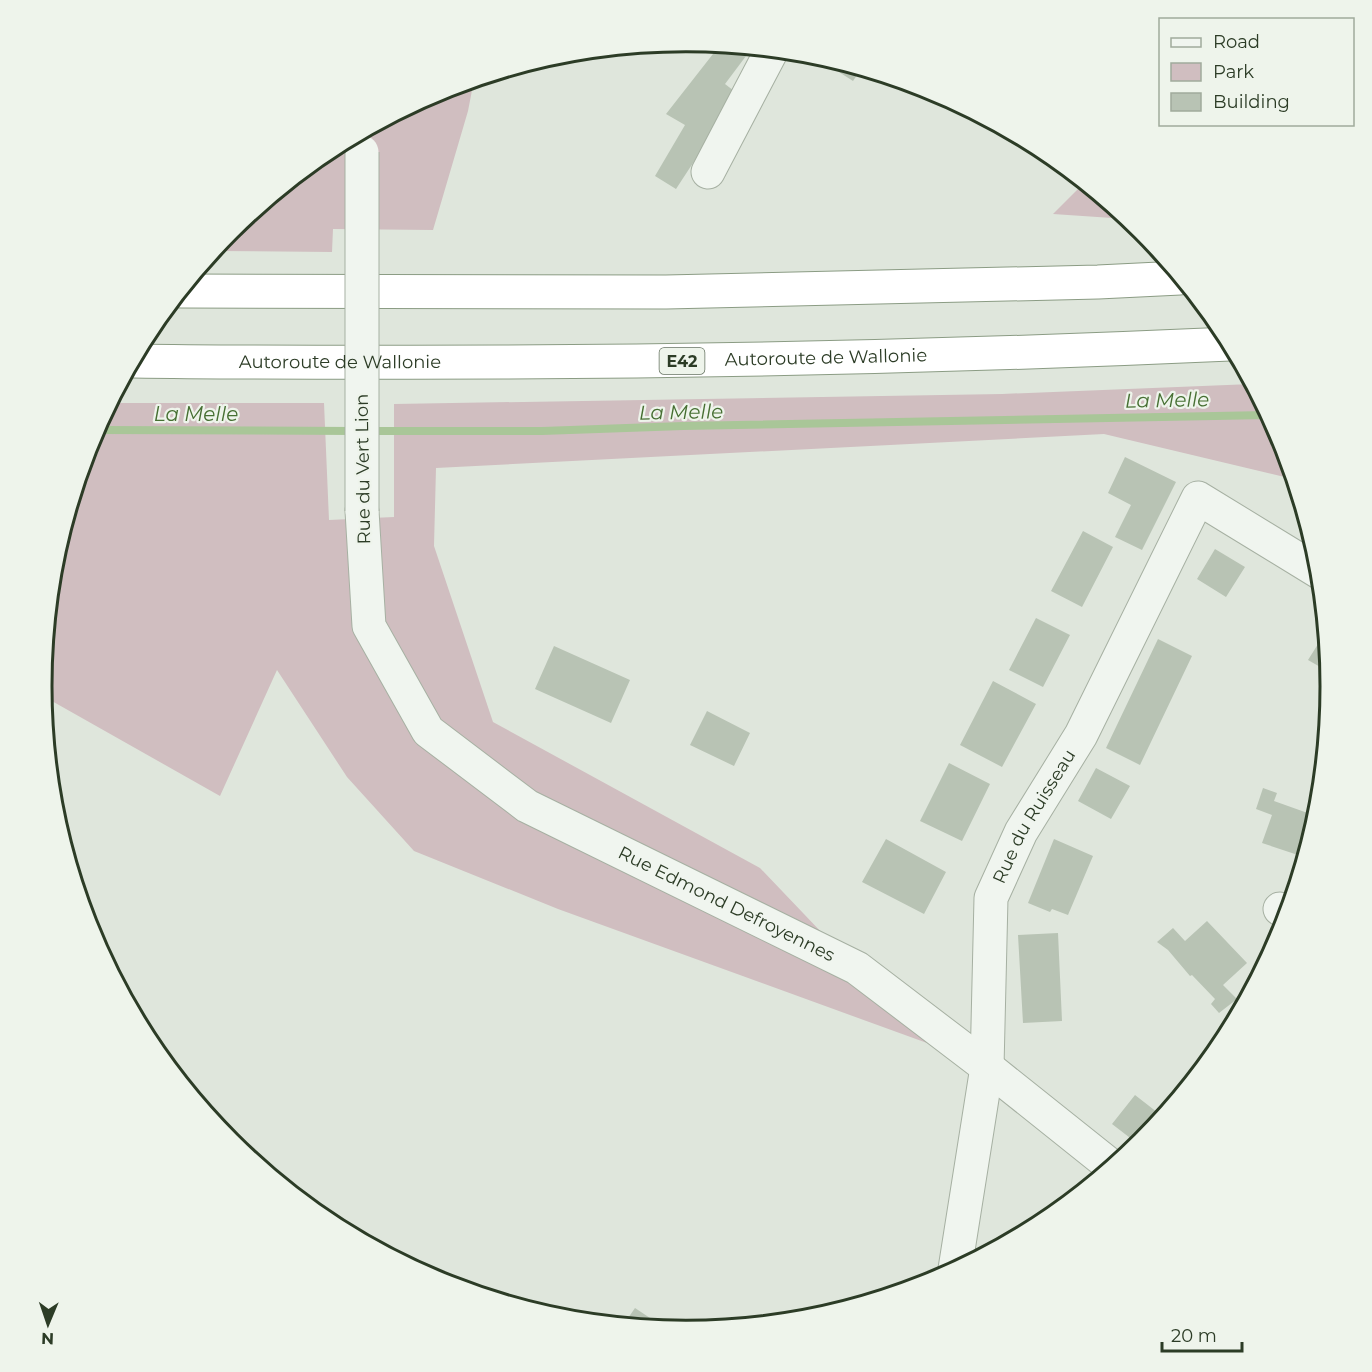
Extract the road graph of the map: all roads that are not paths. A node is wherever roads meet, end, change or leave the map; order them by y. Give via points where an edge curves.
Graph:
1 (768, 58) edge
2 (362, 142) edge
3 (708, 172) dead end
4 (1171, 278) edge
5 (191, 291) edge
6 (1220, 344) edge
7 (142, 361) edge
8 (1308, 565) edge
9 (369, 626) joint
10 (987, 1067) junction
11 (1105, 1161) edge
12 (957, 1258) edge

1 - 3 street
2 - 9 street, Rue du Vert Lion, bridge via 362,511
4 - 5 highway via 666,292
6 - 7 highway, Autoroute de Wallonie / E42 via 671,361
8 - 10 street, Rue du Ruisseau via 1198,498 1081,735 1021,832 991,898
9 - 10 street, Rue Edmond Defroyennes via 428,731 527,806 857,968
10 - 11 street, Rue Edmond Defroyennes
10 - 12 street, Rue du Ruisseau

